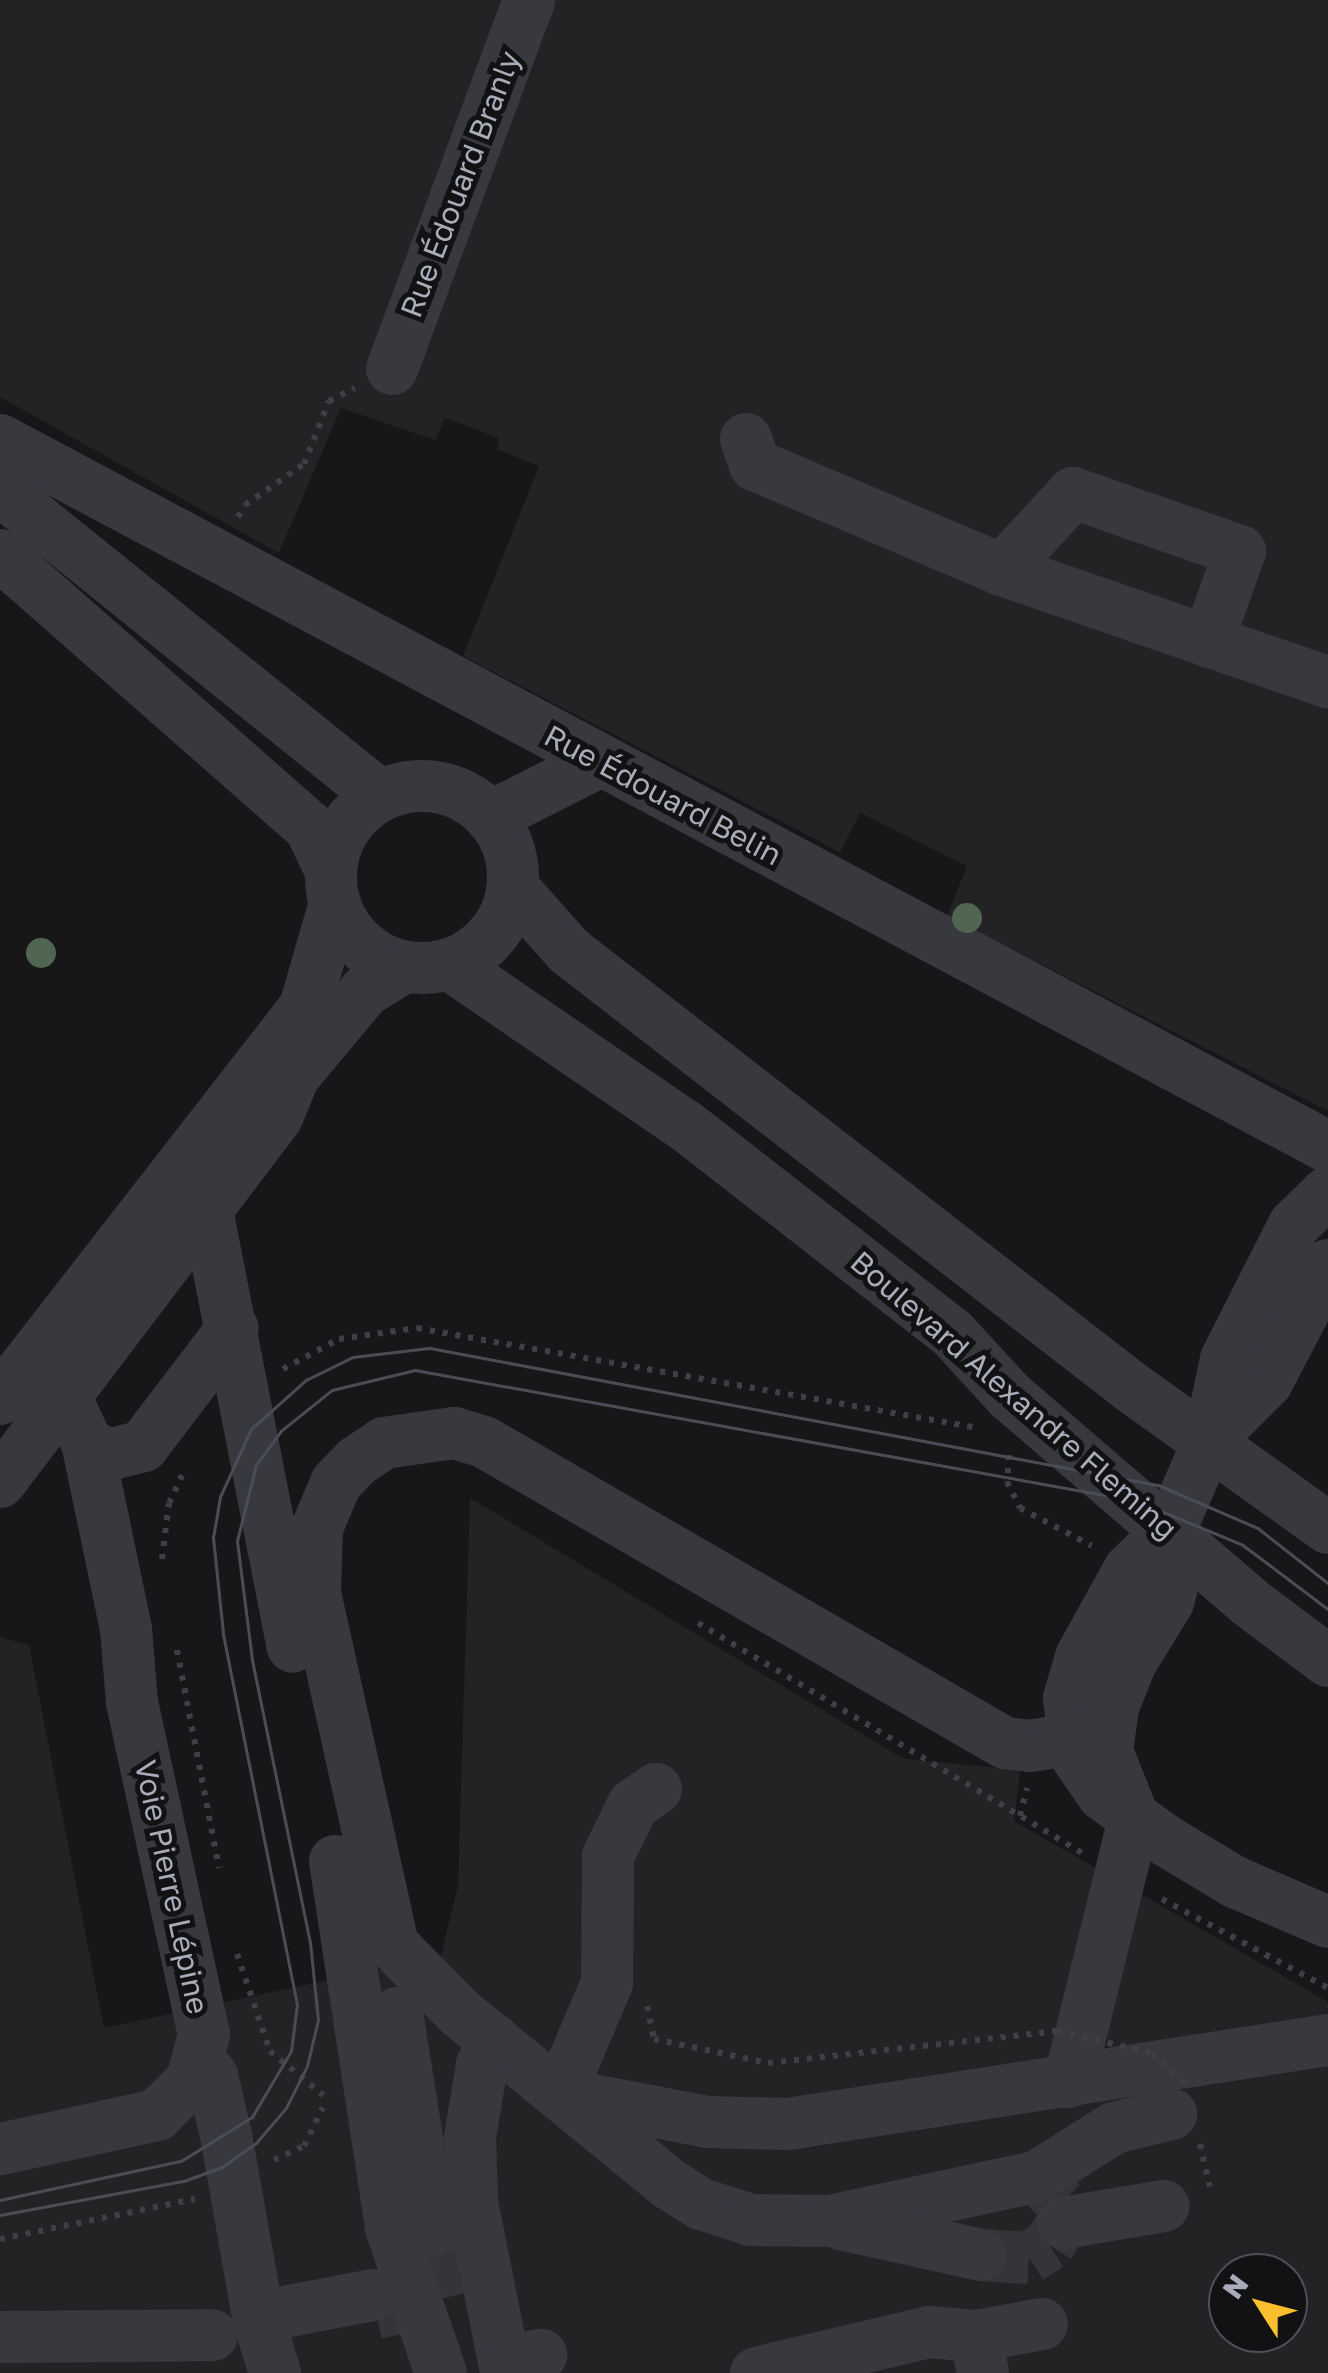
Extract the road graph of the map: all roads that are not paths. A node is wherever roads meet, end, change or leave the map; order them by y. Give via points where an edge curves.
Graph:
1 (530, 0) edge
2 (392, 368) dead end
3 (746, 439) dead end
4 (0, 440) edge
5 (0, 490) edge
6 (0, 556) edge
7 (1002, 570) junction
8 (1208, 641) junction
9 (1328, 682) edge
10 (599, 762) junction
11 (380, 796) junction
12 (490, 816) junction
13 (333, 887) junction
14 (513, 888) junction
15 (426, 966) junction
16 (240, 1093) junction
17 (1328, 1147) edge
18 (1328, 1192) edge
19 (207, 1210) junction
20 (1328, 1264) edge
21 (233, 1328) junction
22 (54, 1331) junction
23 (65, 1396) junction
24 (0, 1399) edge
25 (1209, 1440) junction
26 (77, 1455) junction
27 (6, 1475) edge
28 (1328, 1490) edge
29 (1328, 1528) edge
30 (1170, 1530) junction
31 (285, 1610) junction
32 (328, 1648) junction
33 (1328, 1661) edge
34 (1088, 1736) junction
35 (656, 1789) dead end
36 (1134, 1820) junction
37 (1328, 1922) edge
38 (410, 1968) junction
39 (494, 2040) junction
40 (1328, 2040) edge
41 (201, 2061) junction
42 (1069, 2082) junction
43 (560, 2094) junction
44 (1178, 2099) road end
45 (0, 2148) edge
46 (1164, 2206) dead end
47 (830, 2221) junction
48 (1063, 2223) dead end
49 (432, 2231) tunnel mouth
50 (982, 2255) tunnel mouth
51 (372, 2295) tunnel mouth
52 (1042, 2324) dead end
53 (235, 2326) junction
54 (0, 2337) edge
55 (979, 2354) edge
56 (541, 2355) dead end
57 (274, 2373) edge
58 (440, 2373) edge
59 (756, 2373) edge

1 - 2 street, Rue Édouard Branly
3 - 7 street via 755,465
4 - 10 street, Rue Édouard Belin
5 - 11 street
6 - 13 street via 310,827
7 - 8 street
7 - 8 street via 1074,493 1240,551
8 - 9 street
10 - 12 street
10 - 17 street, Rue Édouard Belin
11 - 12 street via 439,787
11 - 13 street via 347,828
12 - 14 street via 505,838
13 - 15 street via 360,944
13 - 16 street via 305,1007
14 - 15 street via 492,936
14 - 25 street via 569,951 1130,1386
15 - 19 street via 366,991 306,1062 276,1116
15 - 30 street, Boulevard Alexandre Fleming via 686,1126 871,1269
16 - 19 street via 212,1168
16 - 22 street
18 - 25 street via 1294,1226 1226,1359
19 - 21 street
19 - 23 street
20 - 25 street via 1266,1382
21 - 26 street via 144,1446
21 - 31 street
22 - 23 street, Voie Pierre Lépine
22 - 24 street
23 - 26 street, Voie Pierre Lépine
23 - 27 street
25 - 28 street
25 - 29 street
25 - 30 street
26 - 27 street
26 - 41 street, Voie Pierre Lépine via 102,1633 124,1664 197,1995
30 - 33 street, Boulevard Alexandre Fleming
30 - 34 street via 1129,1570 1081,1656 1069,1698
31 - 32 street via 304,1635
31 - 58 street via 359,1983 391,2228
32 - 34 street via 314,1554 336,1483 384,1443 454,1432 484,1442 980,1732 1030,1746
32 - 38 street via 384,1920
34 - 36 street via 1093,1782
35 - 43 street via 633,1805 608,1856 607,1983
36 - 37 street via 1234,1882
36 - 42 street
38 - 39 street
38 - 49 street via 396,2014
39 - 43 street
39 - 56 street via 482,2065 470,2138 472,2202 504,2362
40 - 42 street
41 - 45 street via 192,2080 156,2115
41 - 53 street, Voie Pierre Lépine via 212,2076 226,2135
42 - 43 street via 788,2124 707,2122
43 - 47 street via 701,2204 751,2220
44 - 47 street via 1114,2128 1036,2178
46 - 48 street
47 - 50 street
51 - 53 street
52 - 55 street
53 - 54 street
53 - 57 street, Voie Pierre Lépine
55 - 59 street via 929,2332

